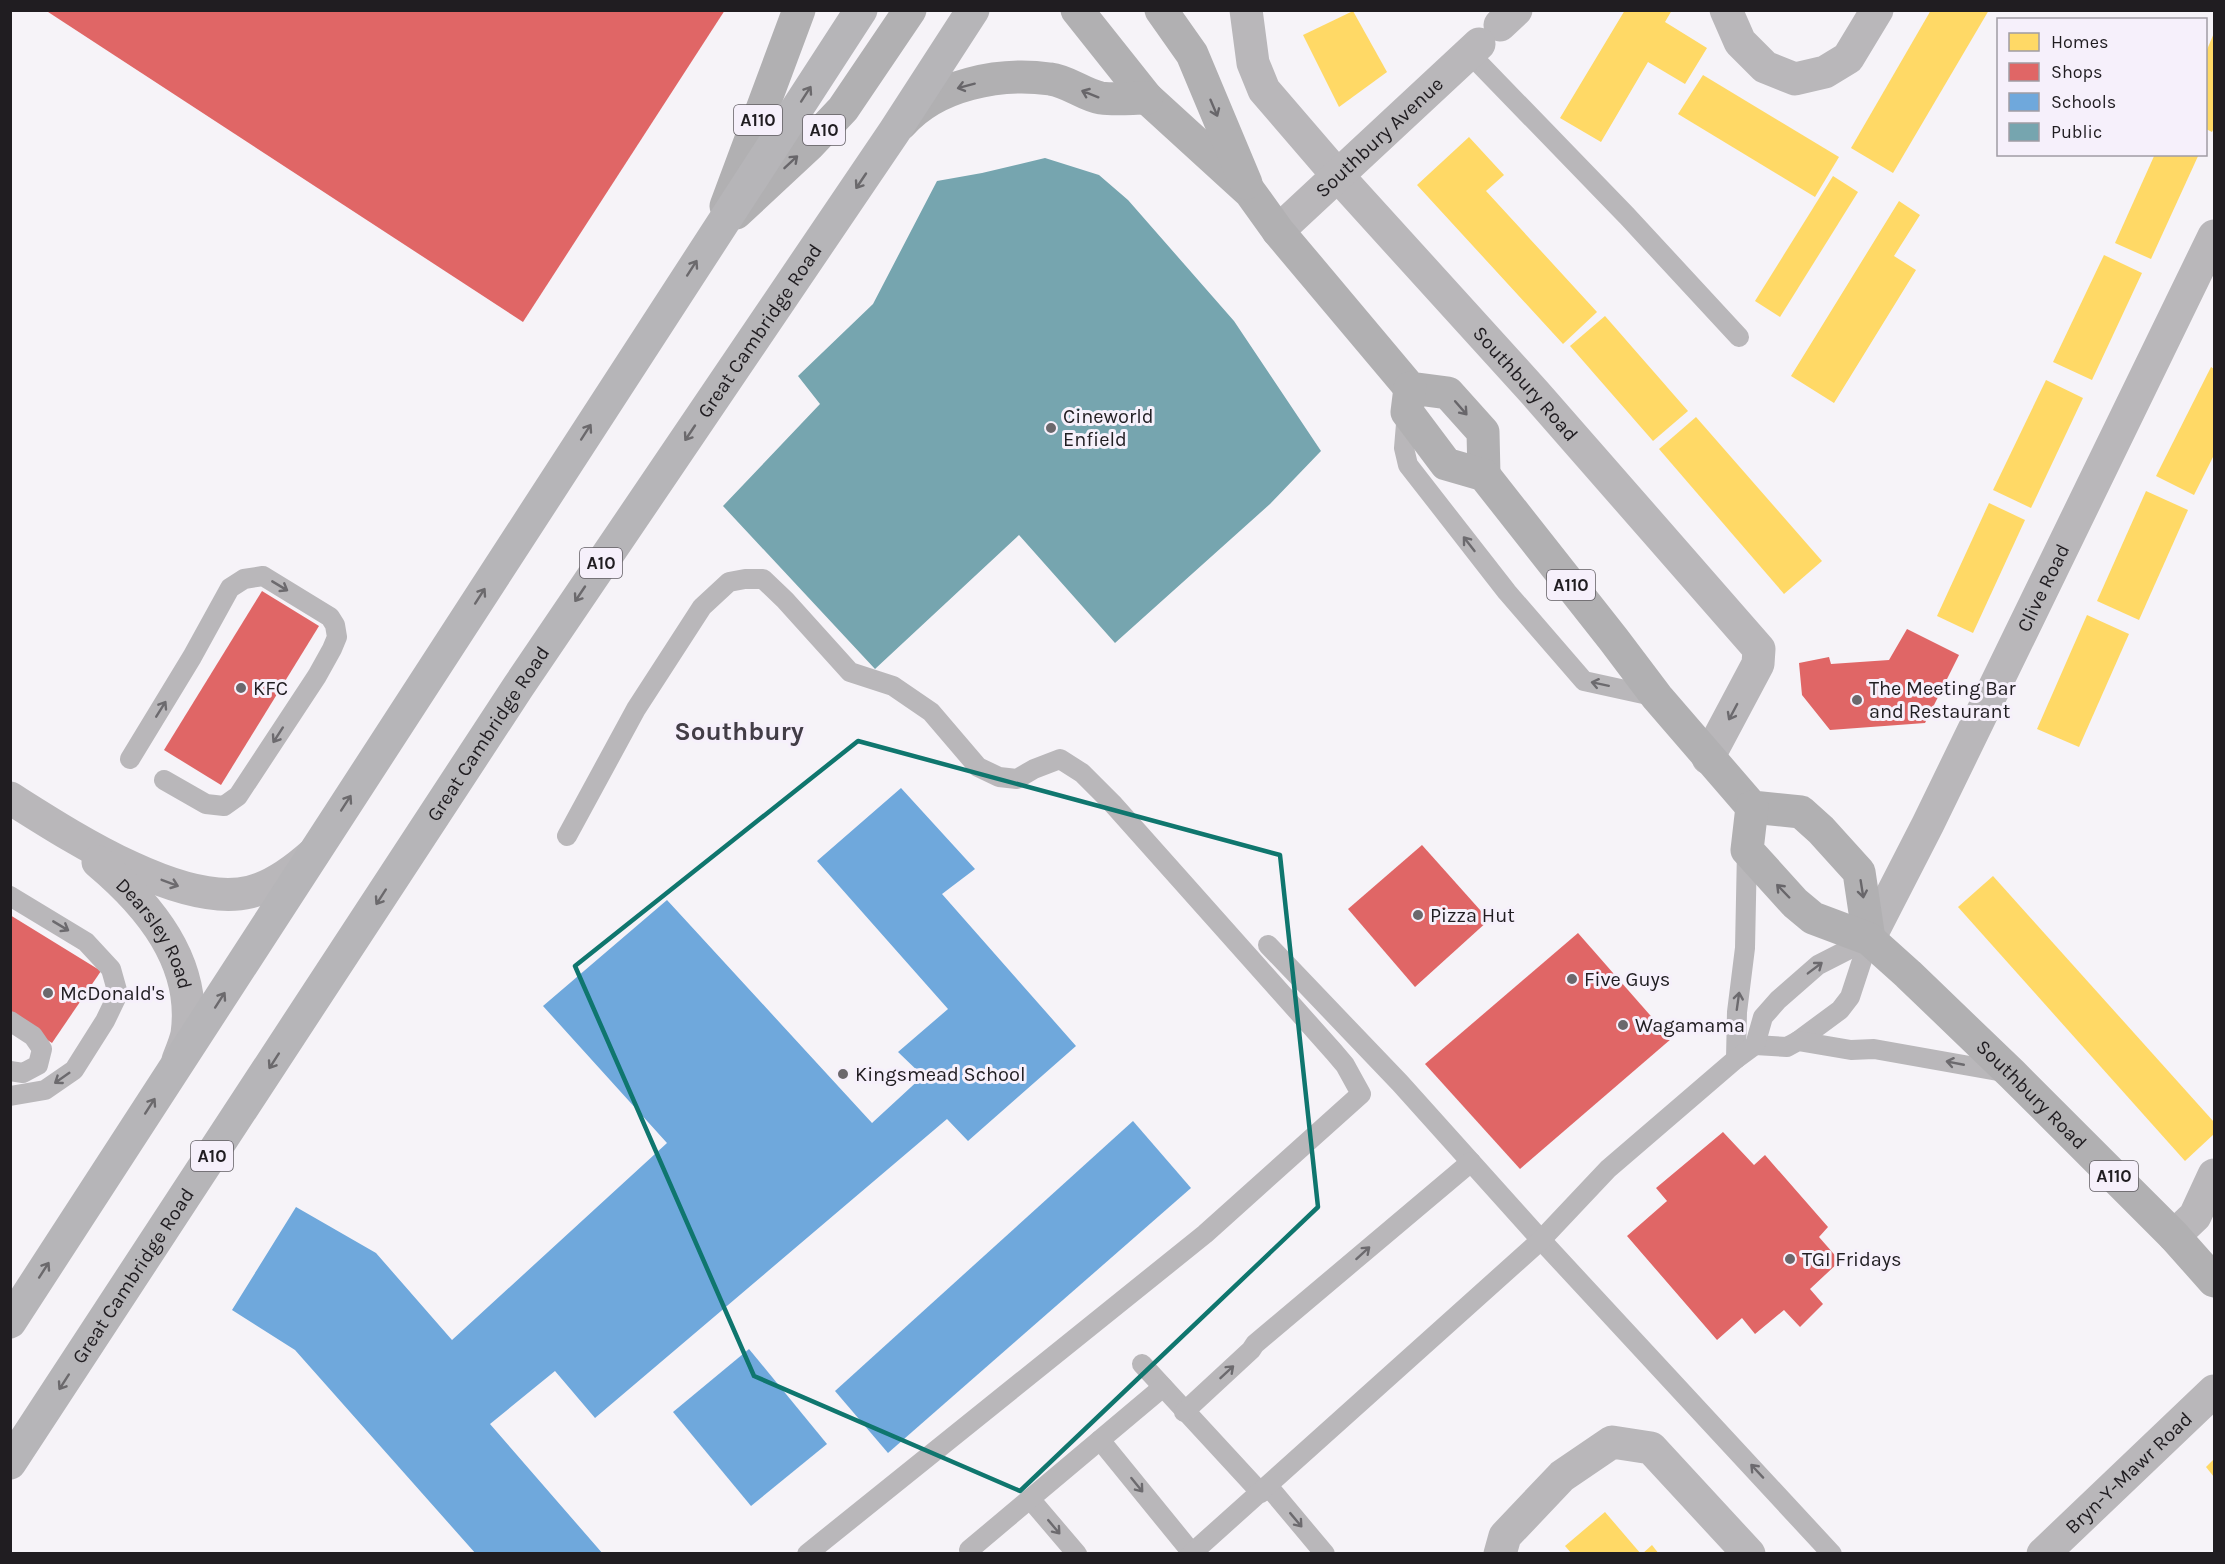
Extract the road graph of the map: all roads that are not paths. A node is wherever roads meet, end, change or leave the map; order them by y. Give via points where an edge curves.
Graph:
1 (799, 10) edge
2 (861, 10) edge
3 (910, 10) edge
4 (973, 10) edge
5 (1077, 10) edge
6 (1161, 10) edge
7 (1246, 10) edge
8 (1726, 10) edge
9 (1877, 10) edge
10 (1491, 33) edge
11 (1147, 98) junction
12 (894, 132) junction
13 (1338, 176) junction
14 (1250, 192) junction
15 (717, 230) junction
16 (1278, 231) junction
17 (2214, 236) edge
18 (1740, 337) dead end
19 (1408, 400) junction
20 (1484, 475) junction
21 (1657, 697) junction
22 (1708, 758) junction
23 (130, 759) dead end
24 (164, 780) dead end
25 (10, 798) edge
26 (1752, 807) junction
27 (60, 830) junction
28 (567, 836) dead end
29 (1747, 850) junction
30 (314, 852) junction
31 (10, 896) edge
32 (1869, 939) junction
33 (1268, 945) dead end
34 (10, 1021) edge
35 (1798, 1041) junction
36 (1755, 1045) junction
37 (1736, 1059) junction
38 (176, 1066) junction
39 (10, 1071) edge
40 (2012, 1074) junction
41 (10, 1096) edge
42 (1471, 1162) junction
43 (2214, 1175) edge
44 (2174, 1236) junction
45 (1541, 1240) junction
46 (2214, 1281) edge
47 (10, 1322) edge
48 (1142, 1364) dead end
49 (1163, 1387) junction
50 (2214, 1391) edge
51 (1184, 1412) junction
52 (1100, 1440) junction
53 (10, 1463) edge
54 (1264, 1490) junction
55 (1031, 1500) junction
56 (971, 1552) edge
57 (1191, 1553) edge
58 (807, 1554) edge
59 (1077, 1554) edge
60 (1324, 1554) edge
61 (1500, 1554) edge
62 (1749, 1554) edge
63 (1832, 1554) edge
64 (2043, 1554) edge

1 - 15 main road, A110
15 -> 2 highway, A10
15 -> 3 main road, A10 via 843,109
4 - 12 highway, Great Cambridge Road / A10
5 - 11 main road
6 -> 14 main road via 1192,54
7 - 13 street, Southbury Road via 1253,63 1264,90
8 - 9 street via 1740,42 1766,67 1795,79 1825,72 1848,58
10 - 13 street, Southbury Avenue
10 - 18 lane via 1627,216
11 -> 12 main road via 1101,98 1053,79 996,79 936,97
11 - 14 main road
12 -> 53 highway, Great Cambridge Road / A10 via 518,687
13 - 16 street, Southbury Avenue
13 -> 22 street, Southbury Road via 1759,649 1758,664
14 - 16 main road
30 -> 15 highway, A10
16 - 19 main road
17 - 32 street, Clive Road
19 - 20 main road via 1446,464
19 -> 20 main road via 1448,393 1482,432
21 -> 19 lane via 1584,681 1507,592 1408,465 1404,448
20 - 21 main road, A110
21 - 22 main road, A110
22 - 26 main road, A110
23 -> 24 lane via 230,588 244,579 263,576 330,617 337,637 332,649 238,796 224,806 207,804
25 - 27 street, Dearsley Road
26 - 29 main road
26 -> 32 main road via 1801,812 1859,872
27 -> 30 street, Dearsley Road via 133,868 209,894 229,895 262,888 295,870
27 - 38 street, Dearsley Road via 123,884 150,913 171,946 184,978 189,1008 187,1036
28 - 58 lane via 636,709 702,607 729,582 763,579 850,672 893,686 931,712 978,767 1017,780 1060,759 1082,773 1334,1052 1361,1094 1205,1234
32 -> 29 main road, Southbury Road / A110 via 1813,918
37 -> 29 lane via 1745,948
38 -> 30 highway, A10
31 -> 41 lane via 86,942 111,969 117,994 74,1070 45,1090
32 - 35 lane via 1850,997 1840,1010
36 -> 32 lane via 1763,1017 1778,1000 1818,965
32 - 40 main road, Southbury Road / A110
33 - 42 lane
34 - 39 lane via 33,1036 42,1049 38,1065 23,1073
35 - 36 lane via 1787,1047
40 -> 35 lane via 1874,1049 1851,1050
36 - 37 lane
37 - 45 lane via 1608,1169
47 -> 38 highway, A10
40 - 44 main road, Southbury Road / A110
42 - 45 lane
51 -> 42 lane via 1255,1344
43 - 44 street via 2195,1216
44 - 46 main road, Southbury Road / A110
45 - 54 lane
63 -> 45 lane
48 - 49 lane
49 - 51 lane
49 - 52 lane
50 - 64 street, Bryn-Y-Mawr Road
51 - 54 lane
52 - 55 lane
52 -> 57 lane
54 - 57 lane
54 -> 60 lane
55 - 56 lane
55 -> 59 lane
61 - 62 street via 1505,1536 1562,1476 1612,1442 1651,1448

